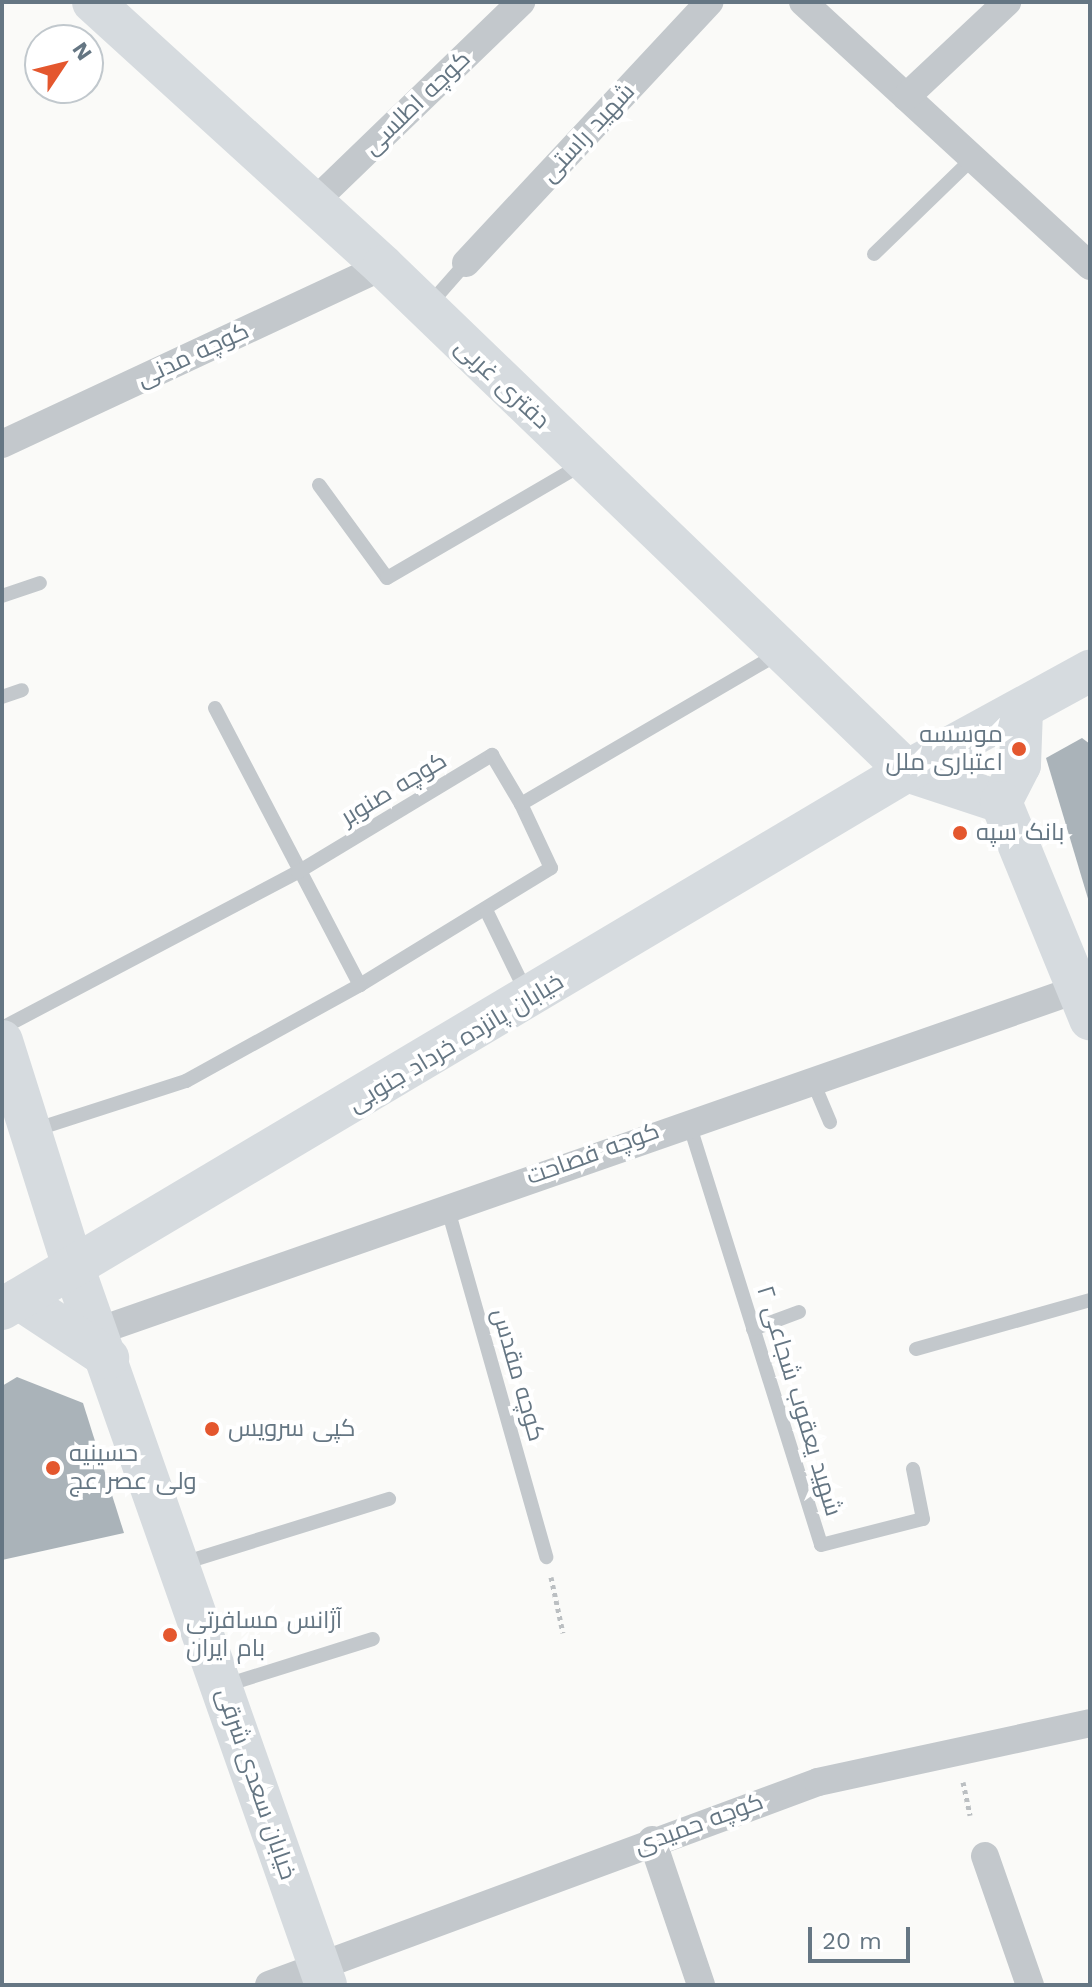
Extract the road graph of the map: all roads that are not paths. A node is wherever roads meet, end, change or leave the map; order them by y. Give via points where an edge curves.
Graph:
1 (93, 2) edge
2 (521, 2) edge
3 (709, 2) edge
4 (803, 2) edge
5 (1007, 2) edge
6 (906, 97) junction
7 (973, 158) junction
8 (312, 204) junction
9 (874, 254) dead end
10 (466, 263) joint
11 (383, 266) junction
12 (1090, 266) edge
13 (424, 312) junction
14 (2, 444) edge
15 (587, 461) junction
16 (319, 485) dead end
17 (40, 583) dead end
18 (2, 596) edge
19 (782, 652) junction
20 (1090, 671) edge
21 (22, 690) dead end
22 (2, 697) edge
23 (215, 708) dead end
24 (1022, 710) junction
25 (907, 771) junction
26 (1001, 802) junction
27 (521, 804) junction
28 (298, 872) junction
29 (487, 912) junction
30 (360, 985) junction
31 (1087, 998) edge
32 (529, 1000) junction
33 (2, 1028) edge
34 (2, 1041) edge
35 (811, 1076) junction
36 (688, 1120) junction
37 (830, 1122) dead end
38 (34, 1131) junction
39 (447, 1205) junction
40 (73, 1266) junction
41 (1090, 1300) edge
42 (10, 1304) edge
43 (799, 1312) dead end
44 (753, 1329) junction
45 (103, 1344) junction
46 (916, 1349) dead end
47 (913, 1469) dead end
48 (389, 1499) dead end
49 (546, 1557) road end
50 (179, 1564) junction
51 (373, 1639) dead end
52 (222, 1686) junction
53 (1090, 1723) edge
54 (652, 1840) junction
55 (985, 1856) dead end
56 (324, 1977) edge
57 (269, 1985) edge
58 (701, 1985) edge
59 (1030, 1985) edge

1 - 8 street, دفتری غربی
2 - 8 street, کوچه اطلسی
3 - 10 street, شهید راستی
4 - 6 street
5 - 6 street
6 - 7 street
7 - 9 lane
7 - 12 street
8 - 11 street, دفتری غربی
10 - 13 lane
11 - 13 street, دفتری غربی
11 - 14 street, کوچه مدنی
13 - 15 street, دفتری غربی
15 - 16 lane via 387,578
15 - 19 street, دفتری غربی
17 - 18 lane
19 - 25 street, دفتری غربی
19 - 27 lane
20 - 24 street
21 - 22 lane
23 - 28 lane
24 - 25 street, خیابان پانزده خرداد جنوبی
24 - 26 street via 1020,765
25 - 26 street
25 - 32 street, خیابان پانزده خرداد جنوبی
26 - 31 street
27 - 28 lane, کوچه صنوبر via 492,755
27 - 29 lane via 551,868
28 - 30 lane
28 - 33 lane, کوچه صنوبر
29 - 30 lane
29 - 32 lane
30 - 38 lane via 186,1081
31 - 35 street, کوچه فصاحت
32 - 40 street, خیابان پانزده خرداد جنوبی
34 - 38 street, خیابان سعدی شرقی
35 - 36 street, کوچه فصاحت
35 - 37 lane
36 - 39 street, کوچه فصاحت
36 - 44 lane, شهید یعقوب شجاعی ۲
38 - 40 street, خیابان سعدی شرقی
39 - 45 street, کوچه فصاحت
39 - 49 lane, کوچه مقدس
40 - 42 street, خیابان پانزده خرداد جنوبی
40 - 45 street, خیابان سعدی شرقی
41 - 46 lane
42 - 45 street
43 - 44 lane
44 - 47 lane, شهید یعقوب شجاعی ۲ via 821,1545 923,1519
45 - 50 street, خیابان سعدی شرقی
48 - 50 lane
50 - 52 street, خیابان سعدی شرقی
51 - 52 lane
52 - 56 street, خیابان سعدی شرقی
53 - 54 street, کوچه حمیدی via 818,1782
54 - 56 street, کوچه حمیدی
54 - 58 street
55 - 59 street
56 - 57 street, کوچه حمیدی

